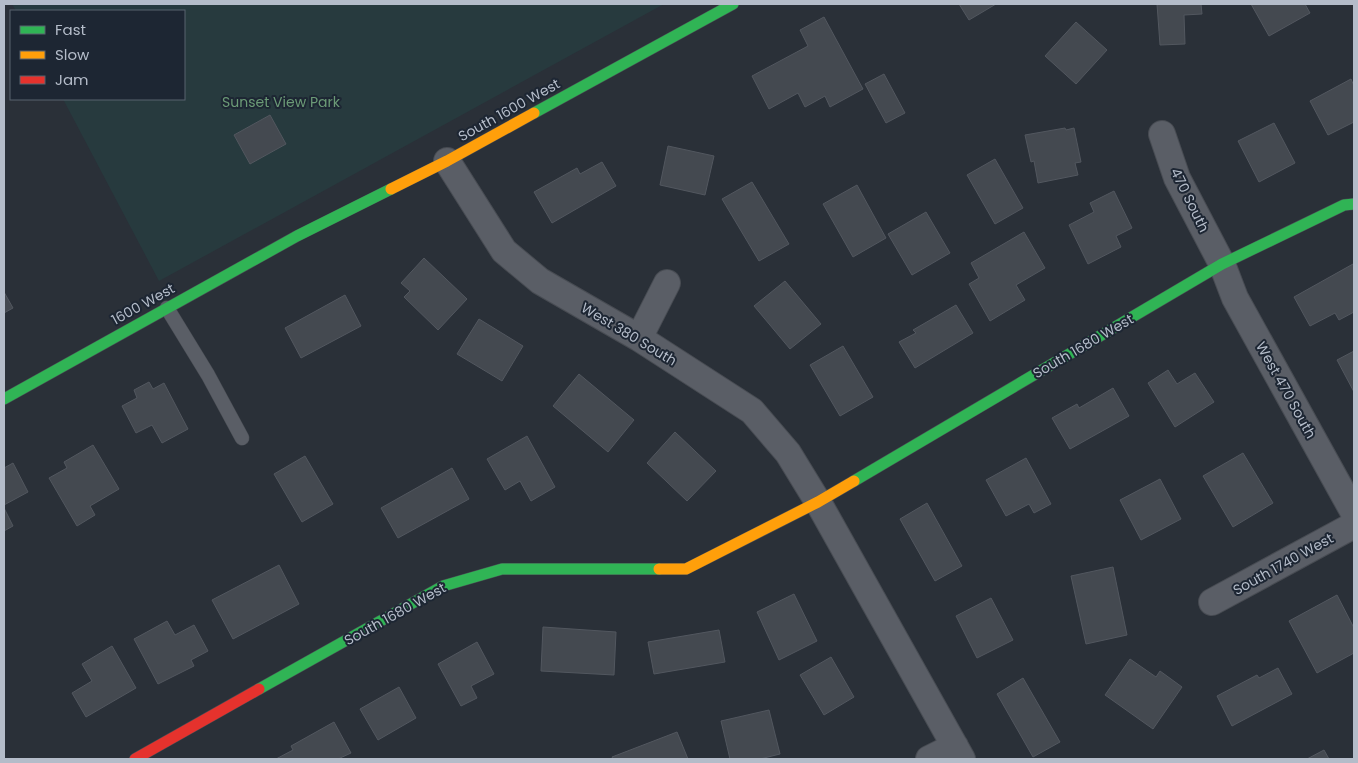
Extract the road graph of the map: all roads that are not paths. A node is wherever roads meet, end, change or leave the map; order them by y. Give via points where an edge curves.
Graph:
1 (733, 4) edge
2 (1162, 134) dead end
3 (447, 161) junction
4 (1354, 204) edge
5 (297, 236) joint
6 (1222, 264) junction
7 (667, 283) dead end
8 (167, 308) junction
9 (639, 338) junction
10 (4, 399) edge
11 (242, 438) dead end
12 (818, 502) junction
13 (1354, 513) edge
14 (1354, 525) edge
15 (1212, 602) dead end
16 (959, 753) edge
17 (135, 759) edge
18 (929, 759) edge

1 - 3 street, South 1600 West
2 - 6 street, 470 South via 1177,178
3 - 5 street, South 1600 West
3 - 9 street, West 380 South via 504,251 540,281
4 - 6 street, South 1680 West via 1344,205
5 - 8 street, 1600 West
6 - 12 street, South 1680 West
6 - 13 street, West 470 South via 1235,298
7 - 9 street
8 - 10 street, 1600 West
8 - 11 lane
9 - 12 street, West 380 South via 752,411 788,453
12 - 16 street
12 - 17 street, South 1680 West via 686,568 502,569 443,586
14 - 15 street, South 1740 West
16 - 18 street

